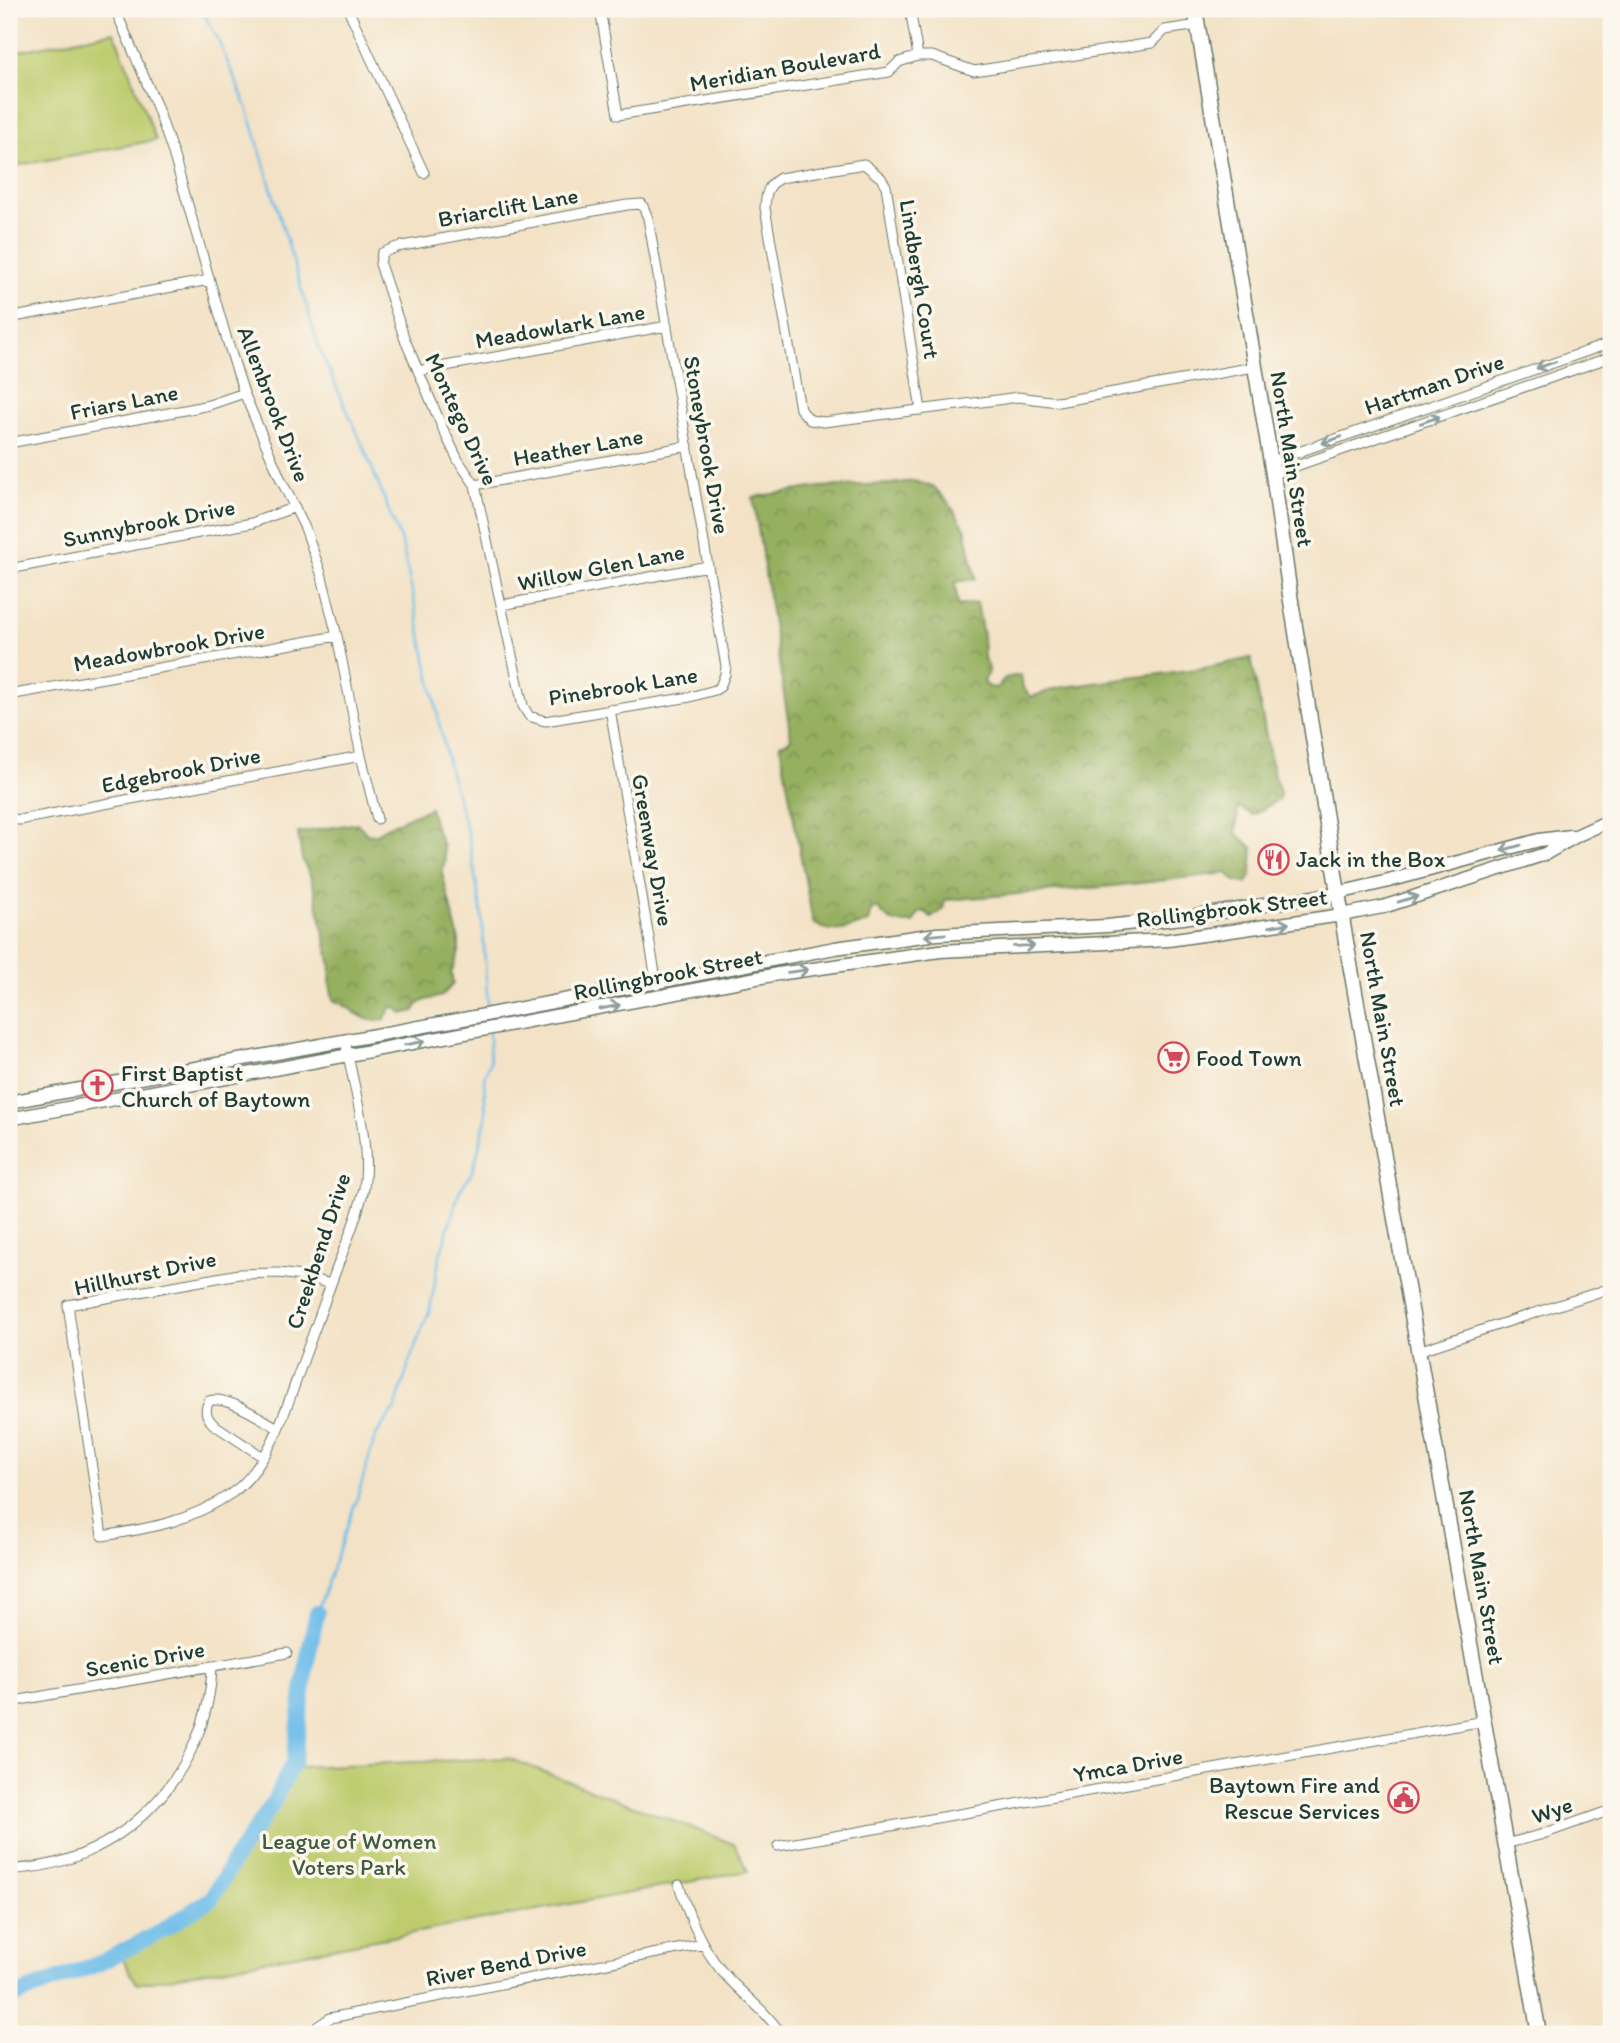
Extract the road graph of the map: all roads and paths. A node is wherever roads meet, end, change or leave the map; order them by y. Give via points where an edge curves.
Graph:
1 (116, 9) edge
2 (348, 9) edge
3 (600, 9) edge
4 (910, 9) edge
5 (1195, 9) edge
6 (1198, 25) junction
7 (918, 55) junction
8 (424, 173) dead end
9 (642, 204) joint
10 (382, 254) joint
11 (209, 279) junction
12 (9, 318) edge
13 (667, 326) junction
14 (1611, 345) edge
15 (1611, 355) edge
16 (1254, 366) junction
17 (418, 371) junction
18 (1514, 377) junction
19 (1519, 389) junction
20 (244, 393) junction
21 (921, 410) junction
22 (1399, 417) junction
23 (1403, 429) junction
24 (9, 443) edge
25 (688, 446) junction
26 (1272, 468) junction
27 (475, 485) junction
28 (295, 508) junction
29 (708, 566) junction
30 (9, 569) edge
31 (502, 605) junction
32 (337, 636) junction
33 (715, 690) joint
34 (9, 695) edge
35 (610, 709) junction
36 (537, 719) joint
37 (361, 756) junction
38 (9, 818) edge
39 (377, 819) dead end
40 (1611, 820) edge
41 (1578, 835) junction
42 (1338, 893) junction
43 (1342, 915) junction
44 (657, 983) junction
45 (659, 997) junction
46 (345, 1040) junction
47 (348, 1056) junction
48 (201, 1067) junction
49 (204, 1081) junction
50 (53, 1094) junction
51 (9, 1102) edge
52 (56, 1111) junction
53 (9, 1119) edge
54 (331, 1284) junction
55 (1611, 1288) edge
56 (1419, 1350) junction
57 (278, 1428) junction
58 (263, 1457) junction
59 (102, 1536) joint
60 (287, 1653) dead end
61 (212, 1666) junction
62 (9, 1702) edge
63 (1484, 1721) junction
64 (1611, 1810) edge
65 (1505, 1844) junction
66 (778, 1846) dead end
67 (9, 1869) edge
68 (679, 1885) dead end
69 (703, 1944) junction
70 (317, 2030) edge
71 (1611, 2032) edge
72 (781, 2034) edge
73 (1539, 2034) edge
74 (1605, 2034) edge

1 - 11 street, Allenbrook Drive via 173,153
2 - 8 street
3 - 7 street, Meridian Boulevard via 618,115 889,72 899,62
4 - 7 street
5 - 6 main road, North Main Street
6 - 7 street via 1165,30 1152,43 974,71
6 - 16 main road, North Main Street
9 - 10 street, Briarclift Lane via 397,247
9 - 13 street, Stoneybrook Drive via 649,218
10 - 17 street, Montego Drive via 380,264
11 - 12 street
11 - 20 street, Allenbrook Drive
13 - 17 street, Meadowlark Lane
13 - 25 street, Stoneybrook Drive
14 -> 18 street, Hartman Drive
15 - 19 street, Hartman Drive
16 - 21 street via 1058,402 1018,397
16 - 26 main road, North Main Street
17 - 27 street, Montego Drive via 458,460
18 - 19 street
18 - 22 street, Hartman Drive
23 -> 19 street, Hartman Drive
20 - 24 street, Friars Lane via 199,407
20 - 28 street, Allenbrook Drive
21 - 21 street, Lindbergh Court via 886,186 864,164 780,178 766,191 765,208 800,409 810,420 824,422
22 - 23 street
22 -> 26 street, Hartman Drive
23 - 26 street, Hartman Drive
25 - 27 street, Heather Lane
25 - 29 street, Stoneybrook Drive
26 - 42 main road, North Main Street
27 - 31 street, Montego Drive
28 - 30 street, Sunnybrook Drive via 252,523
28 - 32 street, Allenbrook Drive via 321,573
29 - 31 street, Willow Glen Lane
29 - 33 street, Stoneybrook Drive via 726,666
31 - 36 street, Montego Drive via 523,706
32 - 34 street, Meadowbrook Drive
32 - 37 street, Allenbrook Drive
33 - 35 street, Pinebrook Lane
35 - 36 street, Pinebrook Lane
35 - 44 street, Greenway Drive
37 - 38 street, Edgebrook Drive via 19,820
37 - 39 street, Allenbrook Drive
40 - 41 main road
41 -> 42 main road, Rollingbrook Street via 1539,840
43 -> 41 main road, Rollingbrook Street via 1454,885 1545,854
42 - 43 main road, North Main Street
42 -> 44 main road, Rollingbrook Street via 1107,926 937,934 835,948
45 -> 43 main road, Rollingbrook Street via 940,951 1168,940
43 - 56 main road, North Main Street
44 - 45 street, Greenway Drive
44 - 46 main road, Rollingbrook Street
47 -> 45 main road, Rollingbrook Street
46 - 47 street, Creekbend Drive
46 - 48 main road, Rollingbrook Street
47 - 49 main road, Rollingbrook Street
47 - 54 street, Creekbend Drive via 363,1136 364,1189
48 - 49 main road
48 - 50 main road, Rollingbrook Street
49 - 52 main road, Rollingbrook Street
50 - 51 main road, Rollingbrook Street
50 - 52 main road
52 - 53 main road, Rollingbrook Street
54 - 57 street, Creekbend Drive
54 - 59 street, Hillhurst Drive via 279,1273 239,1274 68,1305
55 - 56 street
56 - 63 main road, North Main Street
57 - 58 street, Creekbend Drive
57 - 58 street via 225,1400 209,1401 206,1416 213,1424
58 - 59 street, Creekbend Drive via 233,1492 188,1518
60 - 61 street, Scenic Drive
61 - 62 street, Scenic Drive
61 - 67 street via 209,1699 195,1743 181,1772 146,1813 114,1839 82,1854 42,1866
63 - 65 main road, North Main Street
63 - 66 street, Ymca Drive
64 - 65 street, Wye
65 - 73 main road, North Main Street
68 - 69 street
69 - 70 street, River Bend Drive via 330,2018
69 - 72 street via 728,1979
71 - 74 street

